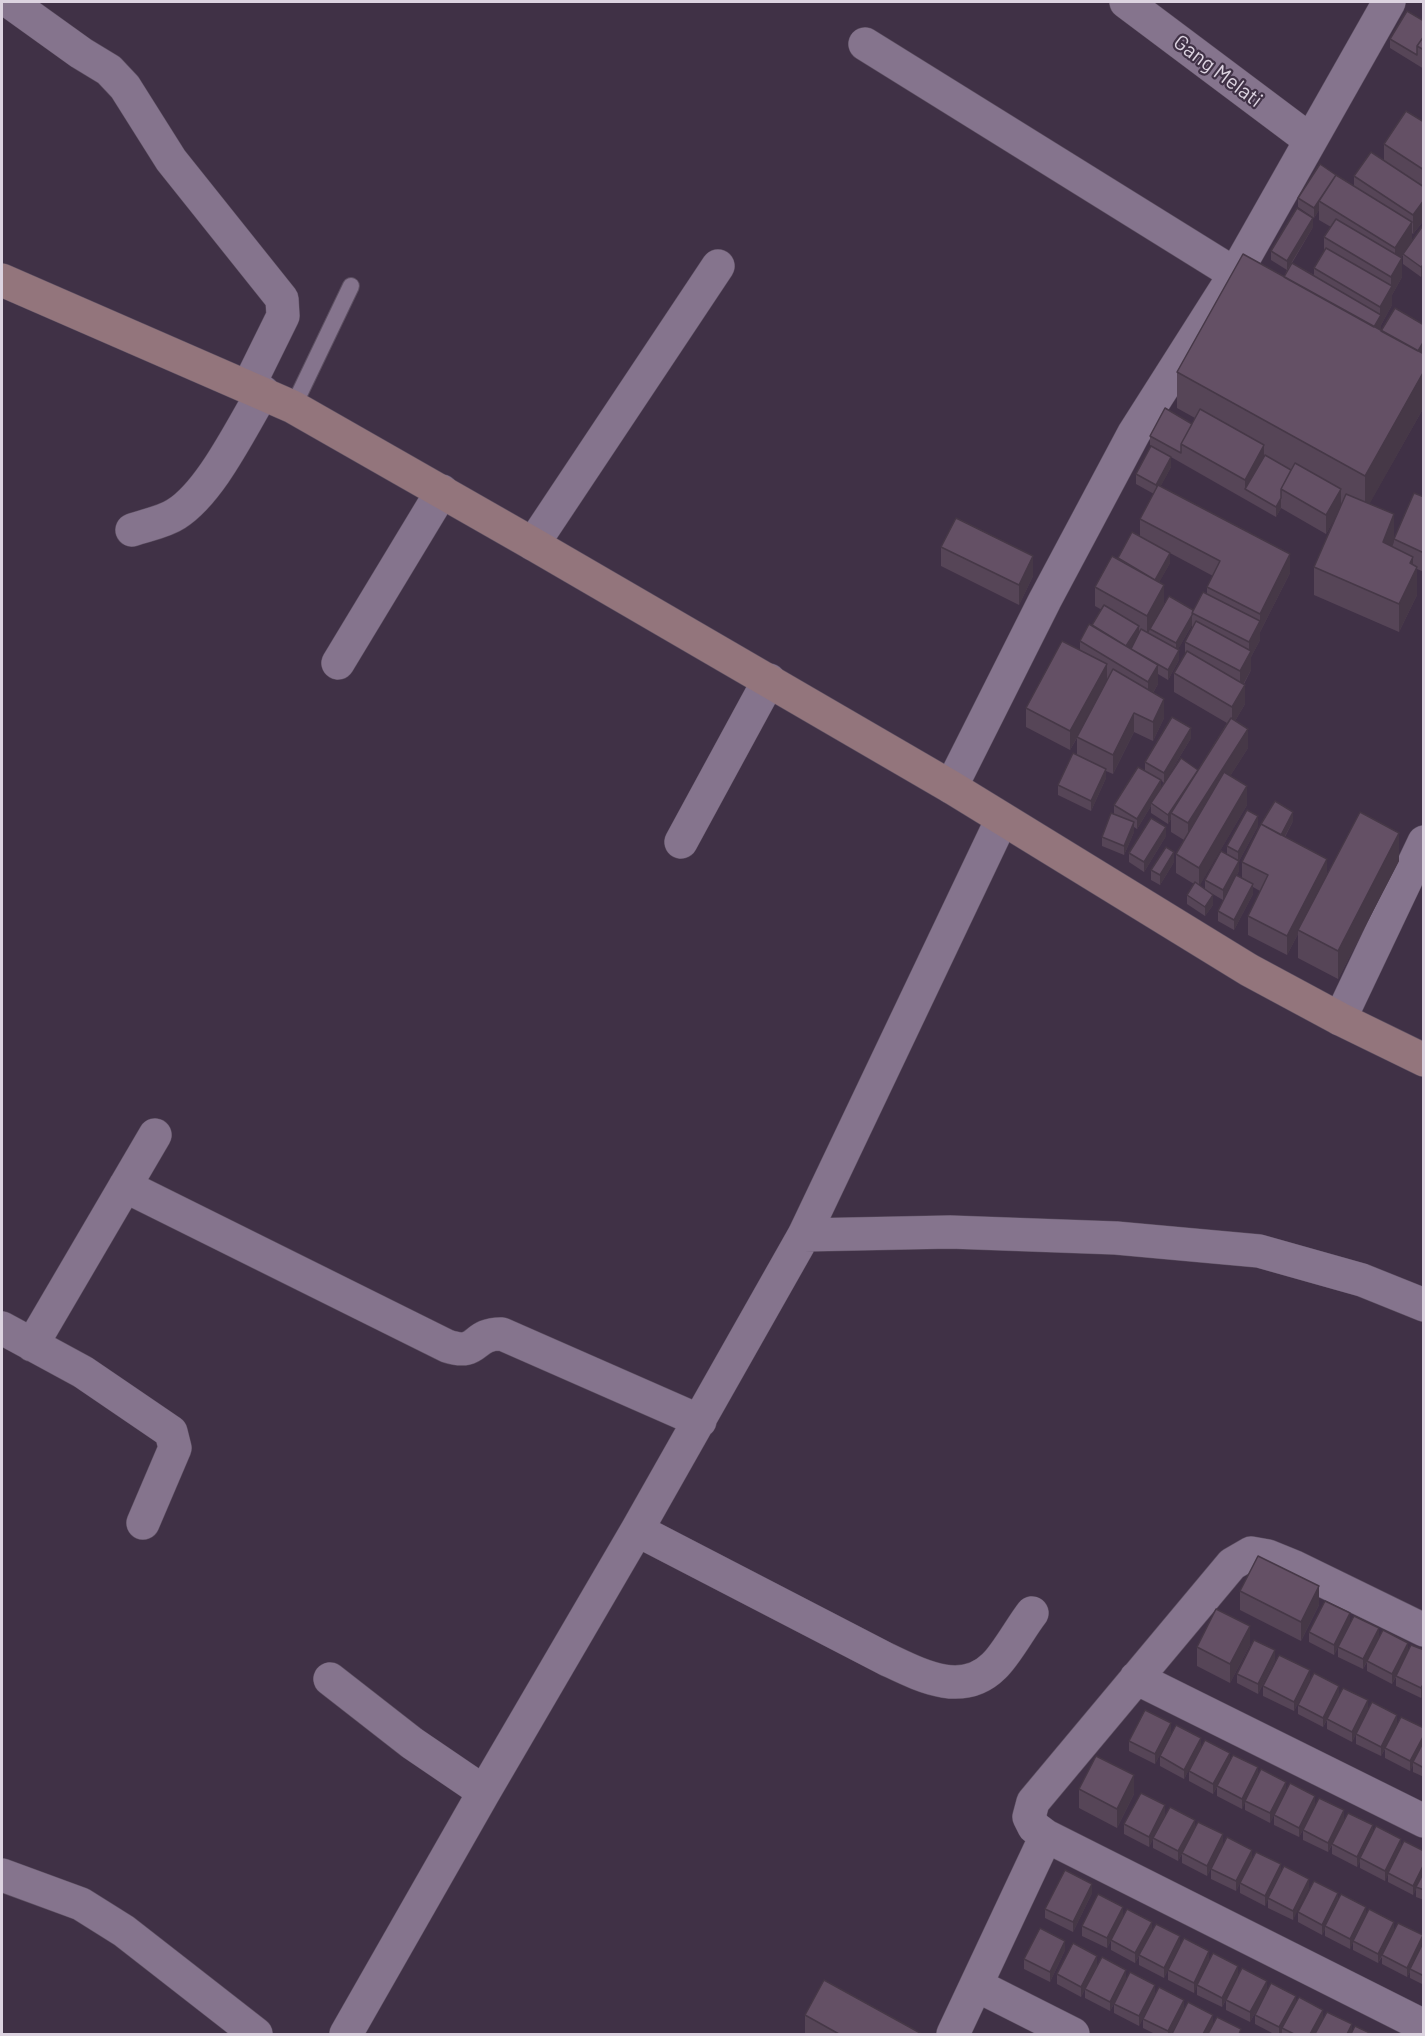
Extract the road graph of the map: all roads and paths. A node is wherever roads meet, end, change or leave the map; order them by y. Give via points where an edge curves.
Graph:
1 (10, 2) edge
2 (1126, 2) edge
3 (1386, 2) edge
4 (865, 44) dead end
5 (1310, 141) junction
6 (718, 266) dead end
7 (1235, 274) junction
8 (2, 280) edge
9 (351, 286) dead end
10 (255, 390) junction
11 (293, 407) junction
12 (442, 491) junction
13 (132, 530) dead end
14 (533, 544) junction
15 (338, 663) dead end
16 (769, 680) junction
17 (951, 787) junction
18 (1002, 819) junction
19 (681, 842) dead end
20 (1424, 842) edge
21 (1340, 1019) junction
22 (1424, 1060) edge
23 (155, 1135) dead end
24 (125, 1186) junction
25 (811, 1219) junction
26 (1424, 1305) edge
27 (2, 1329) edge
28 (32, 1345) junction
29 (700, 1421) junction
30 (143, 1523) dead end
31 (637, 1530) junction
32 (1032, 1613) dead end
33 (1424, 1630) edge
34 (1136, 1678) junction
35 (330, 1679) dead end
36 (484, 1792) junction
37 (1424, 1821) edge
38 (1046, 1836) junction
39 (2, 1875) edge
40 (976, 1985) junction
41 (1424, 2026) edge
42 (256, 2034) edge
43 (346, 2034) edge
44 (953, 2034) edge
45 (1073, 2034) edge

1 - 10 street via 109,70 125,87 171,160 282,299 283,316
2 - 5 street, Gang Melati
3 - 5 street
4 - 7 street
5 - 7 street
6 - 14 street
7 - 17 street via 1134,433
8 - 10 street
9 - 11 lane
10 - 11 street
10 - 13 street via 208,483 193,502 175,515
11 - 12 street
12 - 14 street
12 - 15 street
14 - 16 street
16 - 17 street
16 - 19 street
17 - 18 street
18 - 21 street via 1249,970
18 - 25 street
20 - 21 street
21 - 22 street
23 - 24 street
24 - 28 street
24 - 29 street via 447,1346 464,1350 481,1337 502,1334
25 - 26 street via 951,1233 1104,1238 1259,1251 1362,1280
25 - 29 street
27 - 28 street
28 - 30 street via 83,1372 171,1432 175,1448
29 - 31 street
31 - 32 street via 920,1676 952,1683 970,1681 994,1667
31 - 36 street
33 - 34 street via 1295,1567 1251,1553 1232,1564
34 - 37 street
34 - 38 street via 1033,1802 1029,1817
35 - 36 street via 412,1743
36 - 43 street
38 - 40 street
38 - 41 street
39 - 42 street via 81,1904 124,1931
40 - 44 street
40 - 45 street

